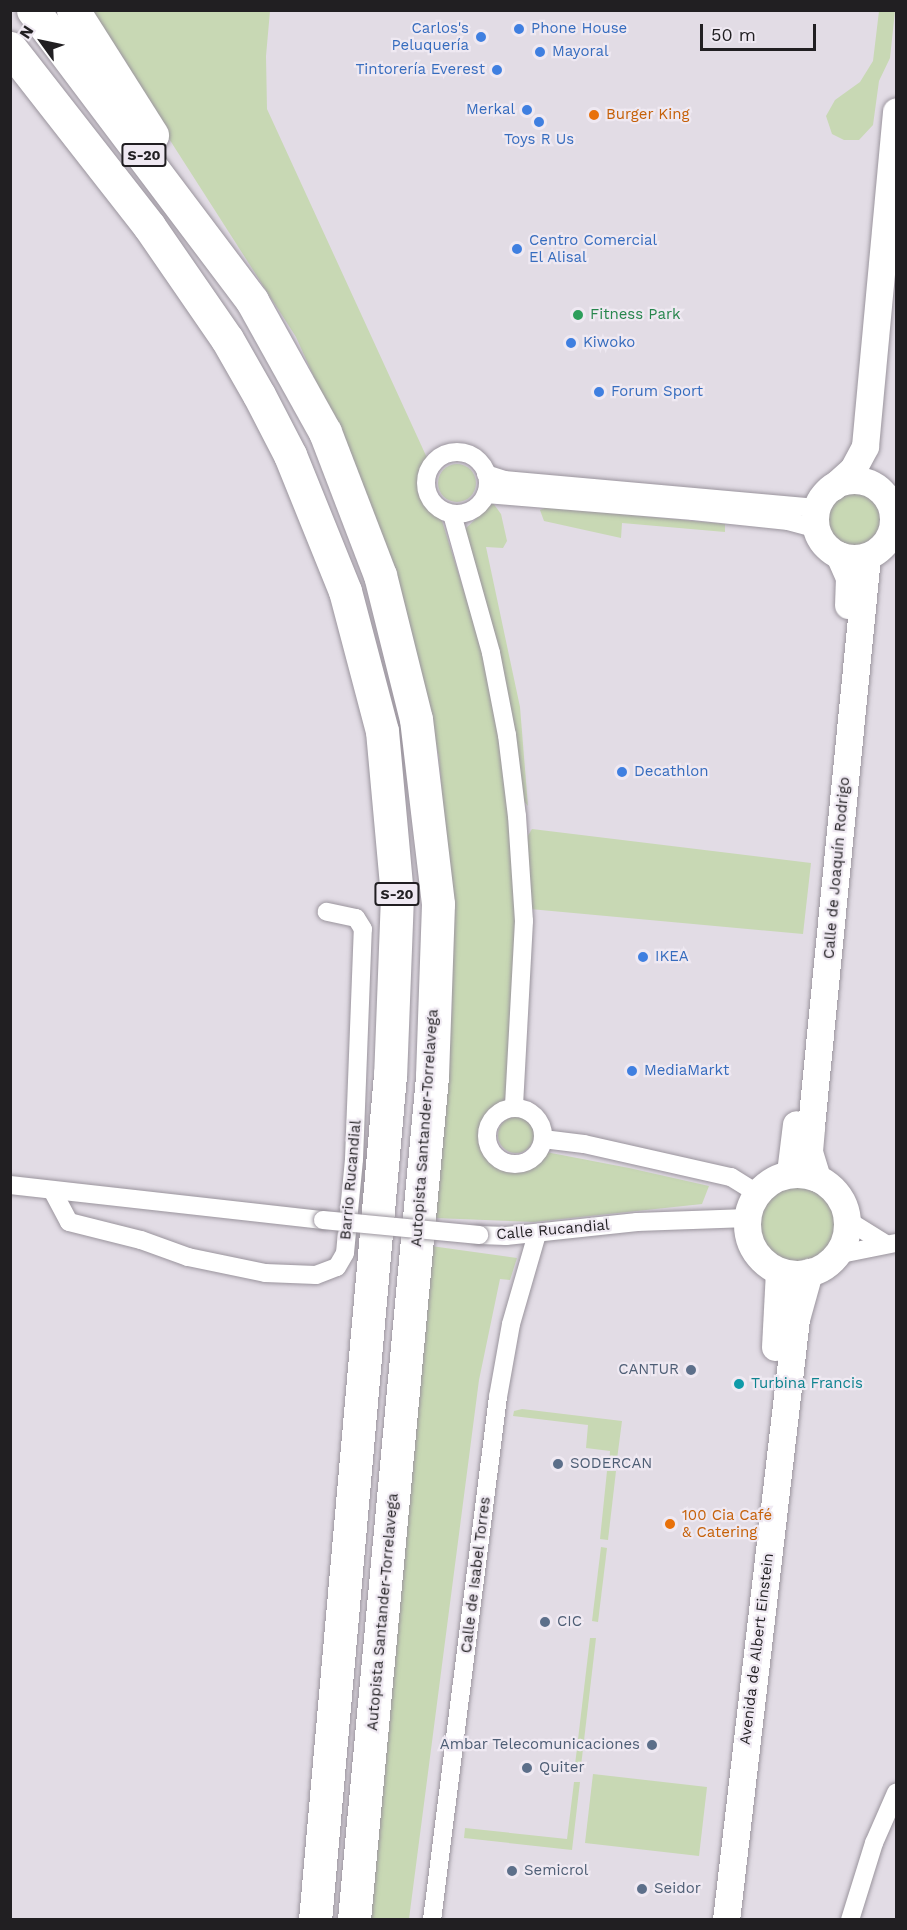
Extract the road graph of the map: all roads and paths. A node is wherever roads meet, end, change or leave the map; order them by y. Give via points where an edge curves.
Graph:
1 (33, 10) edge
2 (72, 10) edge
3 (10, 48) edge
4 (10, 71) edge
5 (897, 111) edge
6 (897, 272) edge
7 (252, 301) junction
8 (227, 339) junction
9 (486, 474) junction
10 (833, 487) junction
11 (880, 489) junction
12 (486, 494) junction
13 (452, 514) junction
14 (816, 518) junction
15 (895, 527) edge
16 (839, 555) junction
17 (867, 556) junction
18 (327, 912) dead end
19 (514, 1108) junction
20 (543, 1139) junction
21 (790, 1173) junction
22 (817, 1178) junction
23 (10, 1185) edge
24 (52, 1190) junction
25 (753, 1206) junction
26 (323, 1220) joint
27 (847, 1220) junction
28 (537, 1234) junction
29 (890, 1243) edge
30 (836, 1255) junction
31 (779, 1271) junction
32 (809, 1272) junction
33 (897, 1793) edge
34 (315, 1920) edge
35 (354, 1920) edge
36 (432, 1920) edge
37 (709, 1920) edge
38 (726, 1920) edge
39 (850, 1920) edge

1 - 7 highway, Autopista Santander-Torrelavega / S-20
2 - 7 highway via 212,223
3 - 8 highway, S-20 via 149,226
4 - 8 highway
5 - 10 main road via 865,446 854,469
6 - 11 main road via 876,464
7 - 35 highway, Autopista Santander-Torrelavega / S-20 via 325,432 380,575 416,719 438,904 432,1077
8 - 34 highway, S-20 via 290,455 345,591 382,731 397,896 390,1075
9 - 12 street
9 - 13 street via 478,461 464,453 448,454 435,463 427,477 428,494 437,507
9 - 14 street via 504,480
10 - 11 main road via 852,480
10 - 14 main road
11 - 15 main road via 892,508
12 - 13 street via 470,511
12 - 14 street via 788,521
13 - 19 street via 491,653 517,816 524,921
14 - 16 main road via 827,548
15 - 17 main road via 884,545
16 - 17 main road
16 - 21 main road, Calle de Joaquín Rodrigo via 850,586 812,996
17 - 22 main road, Calle de Joaquín Rodrigo via 810,1142
18 - 24 street, Barrio Rucandial via 356,918 363,929 354,1159 345,1252 338,1267 316,1275 265,1272 188,1257 141,1240 69,1222
19 - 20 street via 532,1113 543,1129
19 - 20 street via 500,1112 490,1124 487,1138 492,1152 504,1162 518,1164 538,1153
20 - 25 street via 596,1146 731,1177
21 - 22 main road
21 - 25 main road via 772,1182
22 - 27 main road via 840,1197
23 - 24 street, Barrio Rucandial
24 - 26 street, Barrio Rucandial
25 - 28 street, Calle Rucandial
25 - 31 main road via 755,1249
26 - 28 street, Calle Rucandial, bridge via 479,1234
27 - 29 street
27 - 30 main road
28 - 36 street, Calle de Isabel Torres via 511,1324 498,1397
29 - 30 street
30 - 32 main road
31 - 32 main road
31 - 37 main road, Avenida de Albert Einstein via 778,1317
32 - 38 main road, Avenida de Albert Einstein via 796,1319
33 - 39 street via 874,1843

